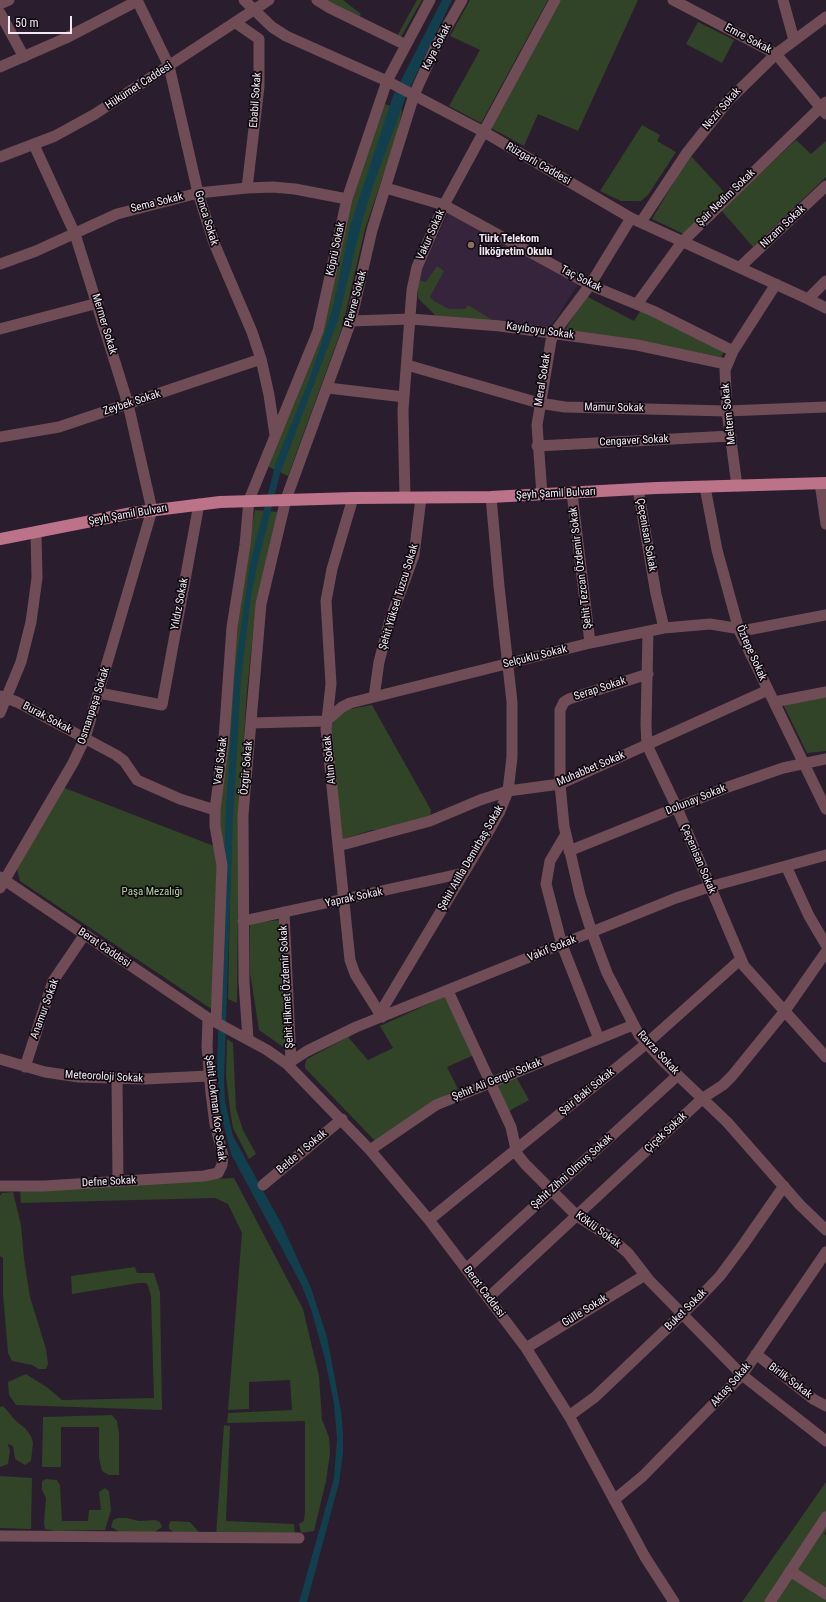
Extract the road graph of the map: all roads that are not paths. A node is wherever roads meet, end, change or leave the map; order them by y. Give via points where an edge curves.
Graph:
1 (9, 0) edge
2 (137, 0) edge
3 (244, 0) edge
4 (269, 0) edge
5 (317, 0) edge
6 (430, 0) edge
7 (462, 0) edge
8 (555, 0) edge
9 (673, 0) edge
10 (783, 0) edge
11 (0, 4) edge
12 (254, 10) junction
13 (0, 14) edge
14 (826, 17) edge
15 (236, 23) junction
16 (272, 27) junction
17 (259, 39) junction
18 (794, 40) junction
19 (406, 45) junction
20 (776, 54) junction
21 (24, 57) junction
22 (169, 66) junction
23 (0, 67) edge
24 (387, 81) junction
25 (413, 95) junction
26 (824, 108) edge
27 (484, 132) junction
28 (34, 146) junction
29 (0, 157) edge
30 (826, 186) edge
31 (247, 188) junction
32 (386, 188) junction
33 (198, 193) junction
34 (347, 199) junction
35 (444, 205) junction
36 (636, 220) junction
37 (75, 234) junction
38 (682, 242) junction
39 (0, 264) edge
40 (740, 267) junction
41 (826, 281) edge
42 (776, 284) junction
43 (590, 285) junction
44 (808, 299) junction
45 (98, 304) junction
46 (637, 304) junction
47 (826, 308) edge
48 (411, 319) junction
49 (351, 321) junction
50 (0, 328) edge
51 (554, 333) junction
52 (733, 351) junction
53 (262, 359) junction
54 (726, 364) junction
55 (407, 365) junction
56 (328, 388) junction
57 (404, 397) junction
58 (539, 403) junction
59 (128, 404) junction
60 (826, 407) edge
61 (727, 411) junction
62 (731, 436) junction
63 (0, 437) edge
64 (275, 437) junction
65 (537, 446) junction
66 (823, 483) edge
67 (737, 486) junction
68 (705, 487) junction
69 (638, 489) junction
70 (572, 493) junction
71 (542, 495) junction
72 (405, 497) junction
73 (491, 497) junction
74 (353, 498) junction
75 (422, 498) junction
76 (286, 499) junction
77 (253, 500) junction
78 (199, 504) junction
79 (152, 510) junction
80 (826, 524) edge
81 (36, 533) junction
82 (0, 539) edge
83 (826, 615) edge
84 (664, 628) junction
85 (739, 630) junction
86 (648, 631) junction
87 (590, 643) junction
88 (508, 665) junction
89 (648, 674) junction
90 (768, 690) junction
91 (826, 692) edge
92 (99, 693) junction
93 (3, 697) edge
94 (374, 697) junction
95 (774, 702) junction
96 (0, 713) edge
97 (326, 721) junction
98 (251, 723) junction
99 (85, 738) junction
100 (647, 745) junction
101 (826, 759) edge
102 (804, 762) junction
103 (560, 784) junction
104 (508, 791) junction
105 (677, 808) junction
106 (826, 809) edge
107 (215, 810) junction
108 (566, 834) junction
109 (338, 846) junction
110 (569, 851) junction
111 (826, 855) edge
112 (786, 866) junction
113 (464, 873) junction
114 (1, 882) edge
115 (709, 887) junction
116 (342, 901) junction
117 (284, 912) junction
118 (243, 920) junction
119 (592, 933) junction
120 (85, 934) junction
121 (562, 945) junction
122 (826, 945) edge
123 (826, 952) edge
124 (741, 959) junction
125 (448, 991) junction
126 (784, 1012) junction
127 (381, 1015) junction
128 (212, 1020) junction
129 (633, 1025) junction
130 (599, 1038) junction
131 (248, 1039) junction
132 (646, 1044) junction
133 (826, 1057) edge
134 (0, 1059) edge
135 (289, 1063) junction
136 (25, 1067) junction
137 (678, 1075) junction
138 (209, 1076) junction
139 (117, 1078) junction
140 (490, 1082) junction
141 (703, 1098) junction
142 (342, 1119) junction
143 (370, 1150) junction
144 (516, 1150) junction
145 (218, 1173) joint
146 (118, 1181) junction
147 (263, 1185) dead end
148 (0, 1186) edge
149 (784, 1186) junction
150 (551, 1191) junction
151 (577, 1216) junction
152 (429, 1220) junction
153 (826, 1230) edge
154 (826, 1252) edge
155 (466, 1269) junction
156 (645, 1275) junction
157 (488, 1298) junction
158 (683, 1314) junction
159 (526, 1348) junction
160 (756, 1354) junction
161 (742, 1374) junction
162 (826, 1406) edge
163 (569, 1416) junction
164 (826, 1441) edge
165 (614, 1500) junction
166 (826, 1517) edge
167 (0, 1536) edge
168 (299, 1538) dead end
169 (790, 1571) junction
170 (826, 1594) edge
171 (674, 1602) edge
172 (770, 1602) edge

1 - 11 street
2 - 21 street via 90,26
2 - 22 street, Gonca Sokak
3 - 12 street, Rüzgarlı Caddesi
4 - 12 street, Hükümet Caddesi
5 - 19 street
6 - 19 street, Köprü Sokak
7 - 25 street, Kaya Sokak via 436,46
8 - 27 street, Vakur Sokak
9 - 20 street, Emre Sokak
10 - 18 street
12 - 15 street, Hükümet Caddesi
12 - 16 street, Rüzgarlı Caddesi
13 - 21 street
14 - 18 street, Nezir Sokak
15 - 17 street
15 - 22 street, Hükümet Caddesi
16 - 17 street
16 - 24 street, Rüzgarlı Caddesi via 286,36
17 - 31 street, Ebabil Sokak via 259,86
18 - 20 street, Nezir Sokak
19 - 24 street, Köprü Sokak
20 - 26 street, Emre Sokak
20 - 36 street, Nezir Sokak via 749,79 712,121
21 - 23 street
22 - 28 street, Hükümet Caddesi via 95,114
22 - 33 street, Gonca Sokak
24 - 25 street, Rüzgarlı Caddesi
24 - 34 street, Köprü Sokak
25 - 27 street, Rüzgarlı Caddesi
25 - 32 street, Plevne Sokak
26 - 38 street, Şair Nedim Sokak
27 - 35 street, Vakur Sokak
27 - 36 street, Rüzgarlı Caddesi
28 - 29 street, Hükümet Caddesi
28 - 37 street, Mermer Sokak
30 - 40 street, Nizam Sokak
31 - 33 street, Sema Sokak
31 - 34 street, Sema Sokak via 295,189
32 - 35 street, Taç Sokak
32 - 49 street, Plevne Sokak via 372,230
33 - 37 street, Sema Sokak via 117,214
33 - 53 street, Gonca Sokak via 216,249
34 - 64 street, Köprü Sokak via 321,322
35 - 43 street, Taç Sokak
35 - 48 street, Vakur Sokak via 417,267 412,290
36 - 38 street, Rüzgarlı Caddesi
36 - 43 street, Meral Sokak
37 - 39 street, Sema Sokak
37 - 45 street, Mermer Sokak
38 - 40 street, Rüzgarlı Caddesi
38 - 46 street, Şair Nedim Sokak
40 - 42 street, Rüzgarlı Caddesi
41 - 44 street
42 - 44 street, Rüzgarlı Caddesi
42 - 52 street, Meltem Sokak
43 - 46 street, Taç Sokak
43 - 51 street, Meral Sokak
44 - 47 street, Rüzgarlı Caddesi
45 - 50 street
45 - 59 street, Mermer Sokak
46 - 52 street, Taç Sokak
48 - 49 street, Kayıboyu Sokak
48 - 51 street, Kayıboyu Sokak
48 - 55 street, Vakur Sokak
49 - 56 street, Plevne Sokak
51 - 54 street, Kayıboyu Sokak via 637,345
51 - 58 street, Meral Sokak via 547,354
52 - 54 street, Meltem Sokak
53 - 59 street, Zeybek Sokak
53 - 64 street, Gonca Sokak
54 - 61 street, Meltem Sokak
55 - 57 street, Vakur Sokak
55 - 58 street, Mamur Sokak
56 - 57 street
56 - 76 street, Plevne Sokak
57 - 72 street, Vakur Sokak
58 - 61 street, Mamur Sokak via 592,408
58 - 65 street, Meral Sokak
59 - 63 street, Zeybek Sokak via 60,427
59 - 79 street, Mermer Sokak
60 - 61 street, Mamur Sokak
61 - 62 street, Meltem Sokak
62 - 65 street, Cengaver Sokak
62 - 67 street, Meltem Sokak
64 - 77 street, Köprü Sokak
65 - 71 street, Meral Sokak
66 - 67 main road, Şeyh Şamil Bulvarı
66 - 80 street
67 - 68 main road, Şeyh Şamil Bulvarı
68 - 69 main road, Şeyh Şamil Bulvarı
68 - 85 street, Öztepe Sokak via 717,550
69 - 70 main road, Şeyh Şamil Bulvarı
69 - 84 street, Çeçenisan Sokak
70 - 71 main road, Şeyh Şamil Bulvarı
70 - 87 street, Şehit Tezcan Özdemir Sokak
71 - 73 main road, Şeyh Şamil Bulvarı
72 - 74 main road, Şeyh Şamil Bulvarı
72 - 75 main road, Şeyh Şamil Bulvarı
73 - 75 main road, Şeyh Şamil Bulvarı
73 - 88 street, Şehit Atilla Demirbaş Sokak
74 - 76 main road, Şeyh Şamil Bulvarı
74 - 97 street, Altın Sokak via 332,569 326,601 331,684
75 - 94 street, Şehit Yüksel Tuzcu Sokak via 414,555 387,630
76 - 77 main road, Şeyh Şamil Bulvarı
76 - 98 street, Özgür Sokak via 261,604
77 - 78 main road, Şeyh Şamil Bulvarı
77 - 107 street, Vadi Sokak via 232,627 224,739
78 - 79 main road, Şeyh Şamil Bulvarı
78 - 92 street, Yıldız Sokak via 162,706
79 - 81 main road, Şeyh Şamil Bulvarı
79 - 92 street, Osmanpaşa Sokak
81 - 82 main road, Şeyh Şamil Bulvarı
81 - 93 street via 37,578 31,622 21,662
83 - 85 street, Selçuklu Sokak
84 - 85 street, Selçuklu Sokak via 710,624
84 - 86 street, Selçuklu Sokak
85 - 90 street, Öztepe Sokak
86 - 87 street, Selçuklu Sokak
86 - 89 street, Çeçenisan Sokak
87 - 88 street, Selçuklu Sokak
88 - 94 street, Selçuklu Sokak
88 - 104 street, Şehit Atilla Demirbaş Sokak via 512,722
89 - 100 street, Çeçenisan Sokak
89 - 103 street, Serap Sokak via 580,694 564,702 559,719
90 - 95 street, Öztepe Sokak
90 - 100 street, Muhabbet Sokak
91 - 95 street
92 - 99 street, Osmanpaşa Sokak
93 - 96 street
93 - 99 street, Burak Sokak
94 - 97 street, Selçuklu Sokak via 342,707
95 - 102 street, Öztepe Sokak
97 - 98 street
97 - 109 street, Altın Sokak
98 - 118 street, Özgür Sokak via 243,815
99 - 107 street, Burak Sokak via 120,758 137,780 180,799
99 - 114 street, Osmanpaşa Sokak via 73,763
100 - 103 street, Muhabbet Sokak
100 - 105 street, Çeçenisan Sokak
101 - 102 street, Dolunay Sokak
102 - 105 street, Dolunay Sokak
102 - 106 street, Öztepe Sokak
103 - 104 street, Muhabbet Sokak
103 - 108 street, Ravza Sokak
104 - 109 street, Muhabbet Sokak via 430,822
104 - 113 street, Şehit Atilla Demirbaş Sokak via 500,811
105 - 110 street, Dolunay Sokak
105 - 115 street, Çeçenisan Sokak
107 - 128 street, Vadi Sokak via 215,826 222,865
108 - 110 street, Ravza Sokak
108 - 121 street via 550,862 546,877 547,892
109 - 116 street, Altın Sokak
110 - 119 street, Ravza Sokak
111 - 112 street, Vakıf Sokak
112 - 115 street, Vakıf Sokak
112 - 122 street via 809,916
113 - 116 street, Yaprak Sokak
113 - 127 street, Şehit Atilla Demirbaş Sokak
114 - 120 street, Berat Caddesi
115 - 119 street, Vakıf Sokak
115 - 124 street, Çeçenisan Sokak
116 - 117 street, Yaprak Sokak
116 - 127 street, Altın Sokak via 352,967
117 - 118 street, Yaprak Sokak
117 - 135 street, Şehit Hikmet Özdemir Sokak
118 - 131 street, Özgür Sokak
119 - 121 street, Vakıf Sokak
119 - 129 street, Ravza Sokak via 607,973
120 - 128 street, Berat Caddesi
120 - 136 street, Anamur Sokak via 53,981
121 - 125 street, Vakıf Sokak
121 - 130 street
123 - 126 street, Çiçek Sokak
124 - 126 street, Çeçenisan Sokak via 746,969
124 - 132 street, Şair Baki Sokak
125 - 127 street, Vakıf Sokak
125 - 140 street, Köklü Sokak
126 - 133 street, Çeçenisan Sokak
126 - 141 street, Çiçek Sokak via 732,1076
127 - 135 street, Vakıf Sokak via 333,1037
128 - 131 street, Berat Caddesi
128 - 138 street, Şehit Lokman Koç Sokak
129 - 130 street, Şehit Ali Gergin Sokak
129 - 132 street, Ravza Sokak
130 - 140 street, Şehit Ali Gergin Sokak
131 - 135 street, Berat Caddesi
132 - 137 street, Ravza Sokak
132 - 144 street, Şair Baki Sokak
134 - 136 street, Meteoroloji Sokak
135 - 142 street, Berat Caddesi
136 - 139 street, Meteoroloji Sokak via 79,1077
137 - 141 street, Ravza Sokak
137 - 150 street, Şehit Zihni Olmuş Sokak
138 - 139 street, Meteoroloji Sokak
138 - 145 street, Şehit Lokman Koç Sokak via 215,1124 222,1150 222,1165
139 - 146 street
140 - 143 street, Şehit Ali Gergin Sokak via 429,1109
140 - 144 street, Köklü Sokak via 511,1128
141 - 149 street, Ravza Sokak
141 - 151 street, Çiçek Sokak
142 - 143 street, Berat Caddesi
142 - 147 street, Belde 1 Sokak
143 - 152 street, Berat Caddesi
144 - 150 street, Köklü Sokak via 525,1164
144 - 152 street, Şair Baki Sokak
145 - 146 street, Defne Sokak
146 - 148 street, Defne Sokak
149 - 153 street, Ravza Sokak
149 - 158 street, Buket Sokak via 720,1276
150 - 151 street, Köklü Sokak
150 - 155 street, Şehit Zihni Olmuş Sokak
151 - 156 street, Köklü Sokak via 622,1247
151 - 157 street, Çiçek Sokak
152 - 155 street, Berat Caddesi
154 - 160 street, Aktaş Sokak
155 - 157 street, Berat Caddesi
156 - 158 street, Köklü Sokak
156 - 159 street, Gülle Sokak
157 - 159 street, Berat Caddesi
158 - 161 street, Köklü Sokak
158 - 163 street, Buket Sokak via 595,1397
159 - 163 street, Berat Caddesi
160 - 161 street, Aktaş Sokak
160 - 162 street, Birlik Sokak via 813,1399
161 - 164 street, Köklü Sokak
161 - 165 street, Aktaş Sokak via 643,1476
163 - 165 street, Berat Caddesi
165 - 171 street, Berat Caddesi via 645,1557
166 - 169 street
167 - 168 street
169 - 170 street
169 - 172 street

